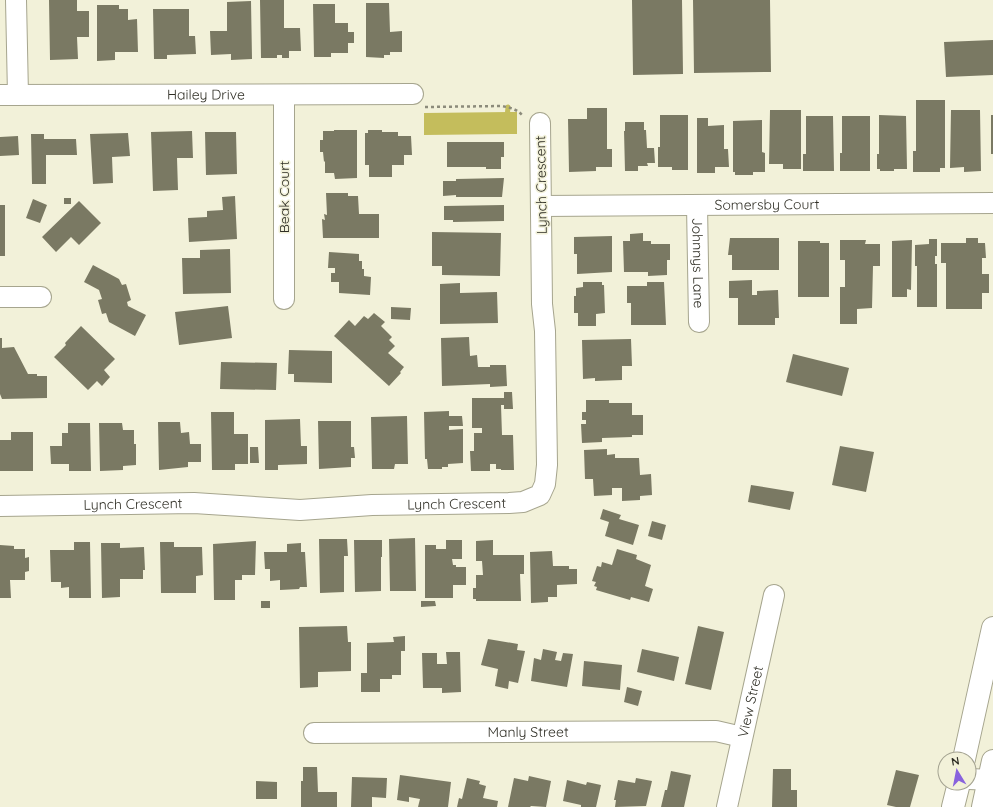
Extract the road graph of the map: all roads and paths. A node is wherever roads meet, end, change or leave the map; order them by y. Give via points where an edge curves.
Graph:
1 (16, 0) edge
2 (413, 94) joint
3 (9, 95) edge
4 (284, 95) junction
5 (533, 122) joint
6 (993, 203) edge
7 (697, 205) junction
8 (541, 206) junction
9 (0, 297) edge
10 (41, 297) dead end
11 (284, 299) dead end
12 (699, 322) dead end
13 (0, 506) edge
14 (774, 595) dead end
15 (993, 628) edge
16 (314, 733) dead end
17 (742, 737) junction
18 (966, 751) edge
19 (986, 775) edge
20 (957, 791) edge
21 (727, 807) edge
22 (953, 807) edge
23 (983, 807) edge

1 - 3 street
2 - 4 street, Hailey Drive
2 - 5 path via 412,107 511,107
3 - 4 street, Hailey Drive
4 - 11 street, Beak Court
5 - 8 street, Lynch Crescent
6 - 7 street, Somersby Court
7 - 8 street, Somersby Court
7 - 12 street, Johnnys Lane
8 - 13 street, Lynch Crescent via 547,465 545,484 540,495 523,502 372,505 300,510 194,503
9 - 10 street
14 - 17 street, View Street
15 - 18 main road
16 - 17 street, Manly Street via 716,731
17 - 21 street, View Street
19 - 23 main road
20 - 22 main road

